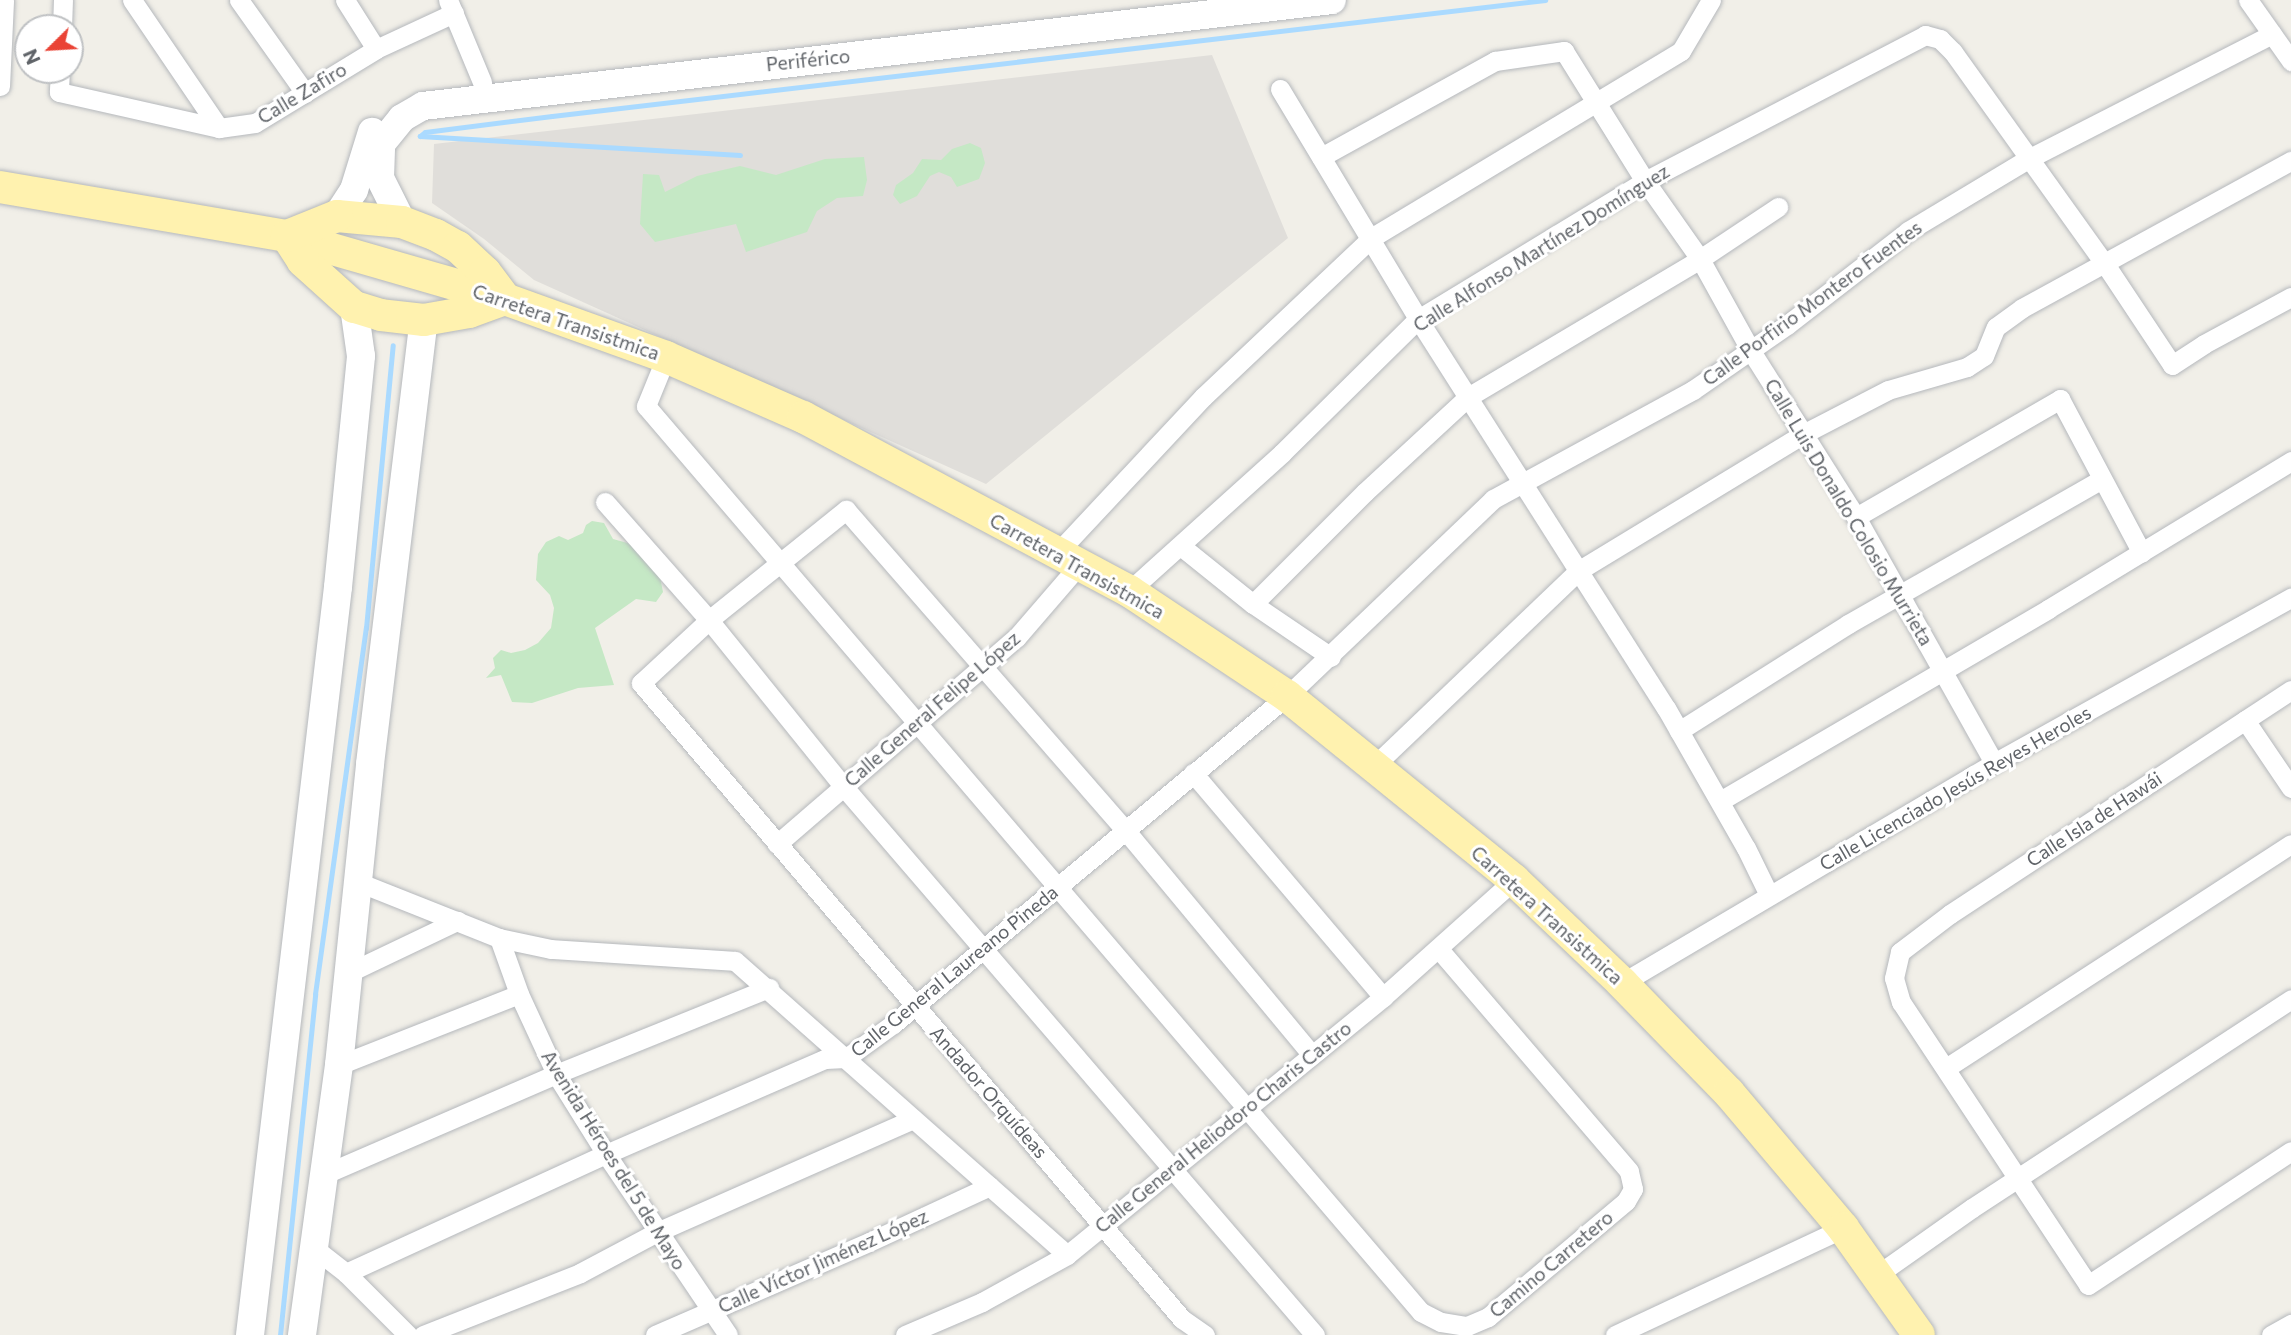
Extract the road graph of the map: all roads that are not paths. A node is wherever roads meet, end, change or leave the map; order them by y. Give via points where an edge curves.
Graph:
1 (4, 0) edge
2 (132, 0) edge
3 (239, 0) edge
4 (345, 0) edge
5 (1198, 0) edge
6 (1332, 0) edge
7 (1711, 0) edge
8 (2248, 0) edge
9 (451, 7) edge
10 (1048, 26) junction
11 (1019, 28) junction
12 (2272, 34) junction
13 (376, 49) junction
14 (2291, 61) edge
15 (482, 82) junction
16 (59, 84) edge
17 (0, 86) edge
18 (1280, 89) dead end
19 (305, 93) junction
20 (1597, 101) junction
21 (396, 112) junction
22 (219, 128) junction
23 (1321, 157) junction
24 (2028, 159) junction
25 (2291, 161) edge
26 (1645, 181) junction
27 (0, 187) edge
28 (1778, 207) dead end
29 (337, 216) junction
30 (402, 222) junction
31 (287, 236) junction
32 (1371, 238) junction
33 (1700, 259) junction
34 (2105, 264) junction
35 (2291, 297) edge
36 (505, 299) junction
37 (354, 307) junction
38 (1418, 319) junction
39 (424, 320) junction
40 (1751, 351) junction
41 (666, 357) junction
42 (1468, 397) junction
43 (1805, 433) junction
44 (2291, 461) edge
45 (2102, 479) junction
46 (1522, 482) junction
47 (605, 502) dead end
48 (1856, 517) junction
49 (1182, 547) junction
50 (2142, 553) junction
51 (1068, 559) junction
52 (779, 561) junction
53 (1578, 571) junction
54 (1129, 591) junction
55 (1899, 596) junction
56 (2291, 598) edge
57 (1253, 604) junction
58 (709, 620) junction
59 (1331, 657) junction
60 (983, 667) junction
61 (1944, 671) junction
62 (2291, 690) edge
63 (1287, 696) junction
64 (2245, 720) junction
65 (915, 724) junction
66 (1679, 731) junction
67 (1994, 763) junction
68 (1375, 765) junction
69 (1193, 773) junction
70 (843, 786) junction
71 (2291, 788) edge
72 (1720, 801) junction
73 (1126, 831) junction
74 (777, 844) junction
75 (2291, 844) edge
76 (1514, 880) junction
77 (358, 882) junction
78 (1056, 889) junction
79 (1769, 895) junction
80 (457, 921) junction
81 (499, 938) junction
82 (984, 948) junction
83 (1439, 949) junction
84 (350, 972) junction
85 (1622, 983) junction
86 (769, 988) junction
87 (519, 994) junction
88 (1383, 997) junction
89 (2291, 999) edge
90 (914, 1005) junction
91 (1311, 1054) junction
92 (846, 1058) junction
93 (339, 1065) junction
94 (1946, 1068) junction
95 (556, 1074) junction
96 (1247, 1108) junction
97 (913, 1119) junction
98 (2291, 1151) edge
99 (606, 1154) junction
100 (1172, 1167) junction
101 (325, 1174) junction
102 (2018, 1178) junction
103 (990, 1186) junction
104 (1102, 1225) junction
105 (1843, 1228) junction
106 (657, 1232) junction
107 (314, 1248) junction
108 (1067, 1255) junction
109 (346, 1273) junction
110 (1877, 1275) junction
111 (710, 1310) junction
112 (2291, 1324) edge
113 (1200, 1334) edge
114 (250, 1335) edge
115 (302, 1335) edge
116 (408, 1335) edge
117 (423, 1335) edge
118 (656, 1335) edge
119 (728, 1335) edge
120 (905, 1335) edge
121 (1315, 1335) edge
122 (1615, 1335) edge
123 (1919, 1335) edge
124 (2271, 1335) edge

1 - 17 street
2 - 22 street
3 - 19 street
4 - 13 street
5 - 10 street, Periférico
6 - 10 street, Periférico
7 - 20 street, Calle General Felipe López via 1681,51
8 - 12 street
9 - 13 street, Calle Zafiro
9 - 15 street
10 - 11 street, Periférico
11 - 15 street, Periférico
11 - 21 street, Periférico
12 - 14 street
12 - 24 street, Calle Porfirio Montero Fuentes
13 - 19 street, Calle Zafiro
15 - 21 street, Periférico via 431,87 404,96
16 - 22 street, Calle Zafiro via 59,92
18 - 23 street
19 - 22 street, Calle Zafiro via 255,124
20 - 23 street, Calle Luis Donaldo Colosio Murrieta via 1564,51 1495,61
20 - 26 street, Calle Luis Donaldo Colosio Murrieta
20 - 32 street, Calle General Felipe López
21 - 29 street, Periférico via 379,117 354,190
21 - 30 street, Periférico via 381,144 380,178
23 - 32 street
24 - 26 street, Calle Alfonso Martínez Domínguez via 1953,52 1940,39 1925,35
24 - 34 street
24 - 40 street, Calle Porfirio Montero Fuentes via 1908,230
25 - 34 street
26 - 33 street, Calle Luis Donaldo Colosio Murrieta
26 - 38 street, Calle Alfonso Martínez Domínguez
27 - 31 main road, Carretera Transistmica
28 - 33 street
29 - 30 main road
29 - 31 main road
30 - 36 main road via 458,247
31 - 36 main road, Carretera Transistmica
31 - 37 main road via 303,261
32 - 38 street
32 - 51 street, Calle General Felipe López via 1203,397
33 - 40 street, Calle Luis Donaldo Colosio Murrieta
33 - 42 street
34 - 35 street via 2172,365
34 - 43 street via 1996,327 1984,356 1967,367 1888,390
36 - 39 main road via 469,312
36 - 41 main road, Carretera Transistmica
37 - 39 main road
37 - 114 street via 361,356 340,573
38 - 42 street
38 - 49 street, Calle Alfonso Martínez Domínguez
39 - 77 street
40 - 43 street, Calle Luis Donaldo Colosio Murrieta
40 - 46 street, Calle Porfirio Montero Fuentes via 1693,390
41 - 51 main road, Carretera Transistmica via 803,417
41 - 52 street via 646,406
42 - 46 street
42 - 57 street
43 - 48 street, Calle Luis Donaldo Colosio Murrieta
43 - 53 street
44 - 50 street
45 - 48 street via 2060,399
45 - 50 street
45 - 55 street
46 - 53 street
46 - 59 street, Calle Porfirio Montero Fuentes via 1493,499
47 - 58 street
48 - 55 street, Calle Luis Donaldo Colosio Murrieta
49 - 54 street, Calle Alfonso Martínez Domínguez
49 - 57 street
50 - 61 street
51 - 54 main road, Carretera Transistmica
51 - 60 street, Calle General Felipe López via 1016,638
52 - 58 street
52 - 60 street via 846,510
52 - 65 street
53 - 66 street
53 - 68 street
54 - 63 main road, Carretera Transistmica
55 - 61 street, Calle Luis Donaldo Colosio Murrieta
55 - 66 street
56 - 67 street, Calle Licenciado Jesús Reyes Heroles
57 - 59 street
58 - 70 street
58 - 74 street, Andador Orquídeas via 641,683
59 - 63 street, Calle Porfirio Montero Fuentes
60 - 65 street, Calle General Felipe López
60 - 73 street
61 - 67 street, Calle Luis Donaldo Colosio Murrieta
61 - 72 street
62 - 64 street, Calle Isla de Hawái
63 - 68 main road, Carretera Transistmica
63 - 69 street, Calle General Laureano Pineda
64 - 71 street
64 - 94 street, Calle Isla de Hawái via 1950,914 1900,952 1894,978 1901,1002
65 - 70 street, Calle General Felipe López
65 - 78 street
66 - 72 street
67 - 79 street, Calle Licenciado Jesús Reyes Heroles
68 - 76 main road, Carretera Transistmica
69 - 73 street, Calle General Laureano Pineda
69 - 88 street
70 - 74 street, Calle General Felipe López
70 - 82 street
72 - 79 street
73 - 78 street, Calle General Laureano Pineda
73 - 91 street
74 - 90 street, Andador Orquídeas
75 - 94 street
76 - 83 street, Calle General Heliodoro Charis Castro
76 - 85 main road, Carretera Transistmica
77 - 80 street
77 - 84 street
78 - 82 street, Calle General Laureano Pineda
78 - 96 street
79 - 85 street, Calle Licenciado Jesús Reyes Heroles
80 - 81 street
80 - 84 street
81 - 86 street via 551,949 735,961
81 - 87 street, Avenida Héroes del 5 de Mayo
82 - 90 street, Calle General Laureano Pineda
82 - 100 street
83 - 88 street, Calle General Heliodoro Charis Castro
83 - 96 street, Camino Carretero via 1629,1171 1633,1189 1626,1201 1488,1317 1467,1326 1441,1322 1420,1312
84 - 93 street
85 - 105 main road, Carretera Transistmica via 1729,1093
86 - 92 street
86 - 95 street
87 - 93 street
87 - 95 street, Avenida Héroes del 5 de Mayo
88 - 91 street, Calle General Heliodoro Charis Castro
89 - 102 street
90 - 92 street, Calle General Laureano Pineda
90 - 104 street, Andador Orquídeas
91 - 96 street, Calle General Heliodoro Charis Castro
92 - 97 street
92 - 99 street, Calle General Laureano Pineda via 825,1059
93 - 101 street
94 - 102 street
95 - 99 street, Avenida Héroes del 5 de Mayo
95 - 101 street
96 - 100 street, Calle General Heliodoro Charis Castro
97 - 103 street
97 - 106 street
98 - 102 street via 2088,1284
99 - 106 street, Avenida Héroes del 5 de Mayo
99 - 109 street, Calle General Laureano Pineda
100 - 104 street, Calle General Heliodoro Charis Castro
100 - 121 street
101 - 107 street
102 - 110 street
103 - 108 street
103 - 111 street, Calle Víctor Jiménez López
104 - 108 street, Calle General Heliodoro Charis Castro
104 - 113 street, Andador Orquídeas
105 - 110 main road, Carretera Transistmica
105 - 122 street
106 - 111 street, Avenida Héroes del 5 de Mayo
106 - 117 street via 580,1273
107 - 109 street
107 - 115 street
108 - 120 street, Calle General Heliodoro Charis Castro via 982,1302
109 - 116 street
110 - 123 main road, Carretera Transistmica
111 - 118 street, Calle Víctor Jiménez López
111 - 119 street, Avenida Héroes del 5 de Mayo
112 - 124 street

